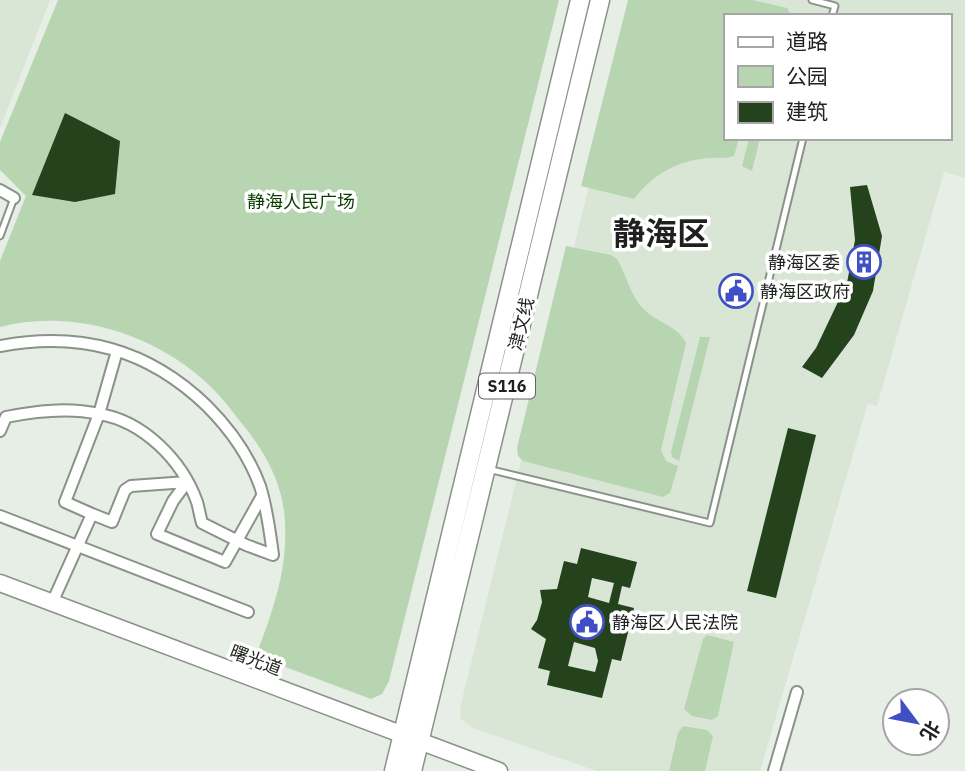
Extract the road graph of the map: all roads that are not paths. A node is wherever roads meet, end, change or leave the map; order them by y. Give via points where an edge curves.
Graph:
1 (580, 0) edge
2 (600, 0) edge
3 (812, 0) edge
4 (833, 14) edge
5 (803, 140) edge
6 (0, 190) edge
7 (15, 198) joint
8 (0, 236) edge
9 (0, 346) edge
10 (117, 351) junction
11 (99, 414) junction
12 (0, 430) edge
13 (468, 464) junction
14 (486, 469) junction
15 (187, 482) junction
16 (262, 496) junction
17 (92, 514) junction
18 (0, 516) edge
19 (237, 541) junction
20 (78, 545) junction
21 (0, 583) edge
22 (52, 603) junction
23 (247, 612) dead end
24 (797, 692) dead end
25 (411, 739) junction
26 (394, 771) edge
27 (412, 771) edge
28 (499, 771) edge
29 (774, 771) edge

1 - 13 main road, 津文线 / S116
2 - 14 main road, 津文线 / S116
3 - 4 lane via 835,6
5 - 14 lane via 710,523
6 - 7 street
7 - 8 lane
9 - 10 street via 59,340
10 - 11 street
10 - 16 street via 173,376 214,413 244,452
11 - 12 street via 78,409 33,412 6,417
11 - 15 street via 137,427 163,450
11 - 17 street via 65,502
13 - 14 lane
13 - 25 main road, 津文线 / S116
14 - 25 main road, 津文线 / S116
15 - 17 street via 131,486 112,522
15 - 19 street via 202,523
15 - 19 street via 157,534 225,562
16 - 19 street
16 - 19 street via 273,555
17 - 20 street
18 - 20 street
20 - 22 street
20 - 23 street
21 - 22 street, 曙光道
22 - 25 street, 曙光道
24 - 29 street
25 - 26 main road, 津文线 / S116
25 - 27 main road, 津文线 / S116
25 - 28 street, 曙光道

